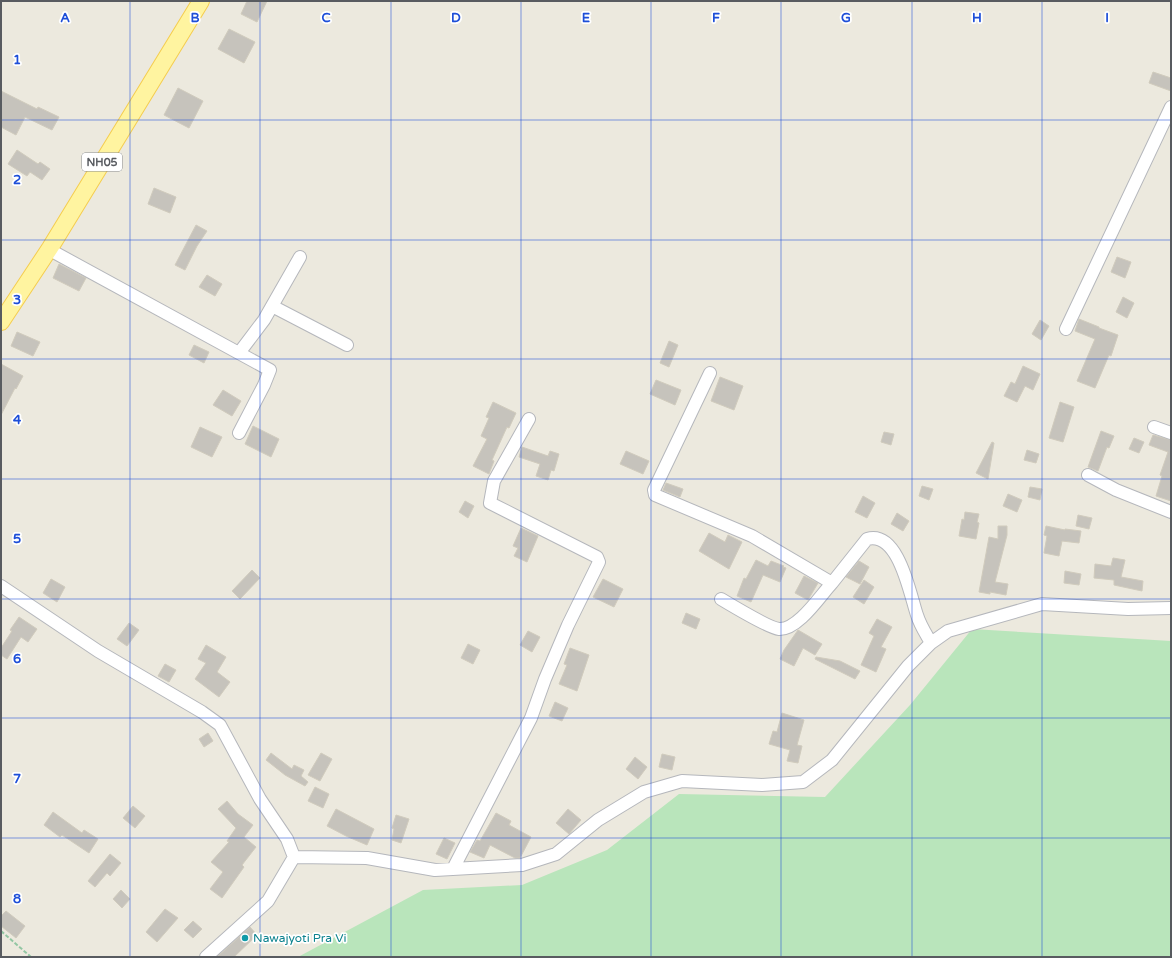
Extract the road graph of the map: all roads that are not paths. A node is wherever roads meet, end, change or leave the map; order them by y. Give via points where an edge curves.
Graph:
1 (201, 1) edge
2 (1171, 107) edge
3 (50, 248) junction
4 (300, 257) dead end
5 (272, 306) junction
6 (1, 322) edge
7 (1066, 329) dead end
8 (347, 345) dead end
9 (239, 353) junction
10 (710, 373) dead end
11 (528, 418) dead end
12 (1154, 427) dead end
13 (1171, 433) edge
14 (239, 434) dead end
15 (1088, 475) dead end
16 (1171, 512) edge
17 (832, 583) junction
18 (1, 586) edge
19 (721, 599) dead end
20 (1171, 608) edge
21 (930, 643) junction
22 (294, 856) junction
23 (453, 869) junction
24 (206, 957) edge

1 - 3 main road, NH05
2 - 7 street
3 - 6 main road, NH05
3 - 9 street
4 - 5 street
5 - 8 street
5 - 9 street
9 - 14 street via 270,370
10 - 17 street via 654,490 655,495 752,536
11 - 23 street via 494,481 490,503 597,557 599,562 562,639 531,718
12 - 13 street
15 - 16 street via 1116,490
17 - 19 street via 803,616 786,628 775,628
17 - 21 street via 867,540 871,538 887,544 902,568 917,617
18 - 22 street via 98,651 220,725 260,798 287,839
20 - 21 street via 1128,609 1042,604 948,631
21 - 23 street via 908,666 832,760 803,782 762,785 682,781 644,792 598,820 556,854 522,865
22 - 23 street via 368,858 436,870
22 - 24 street via 268,901

